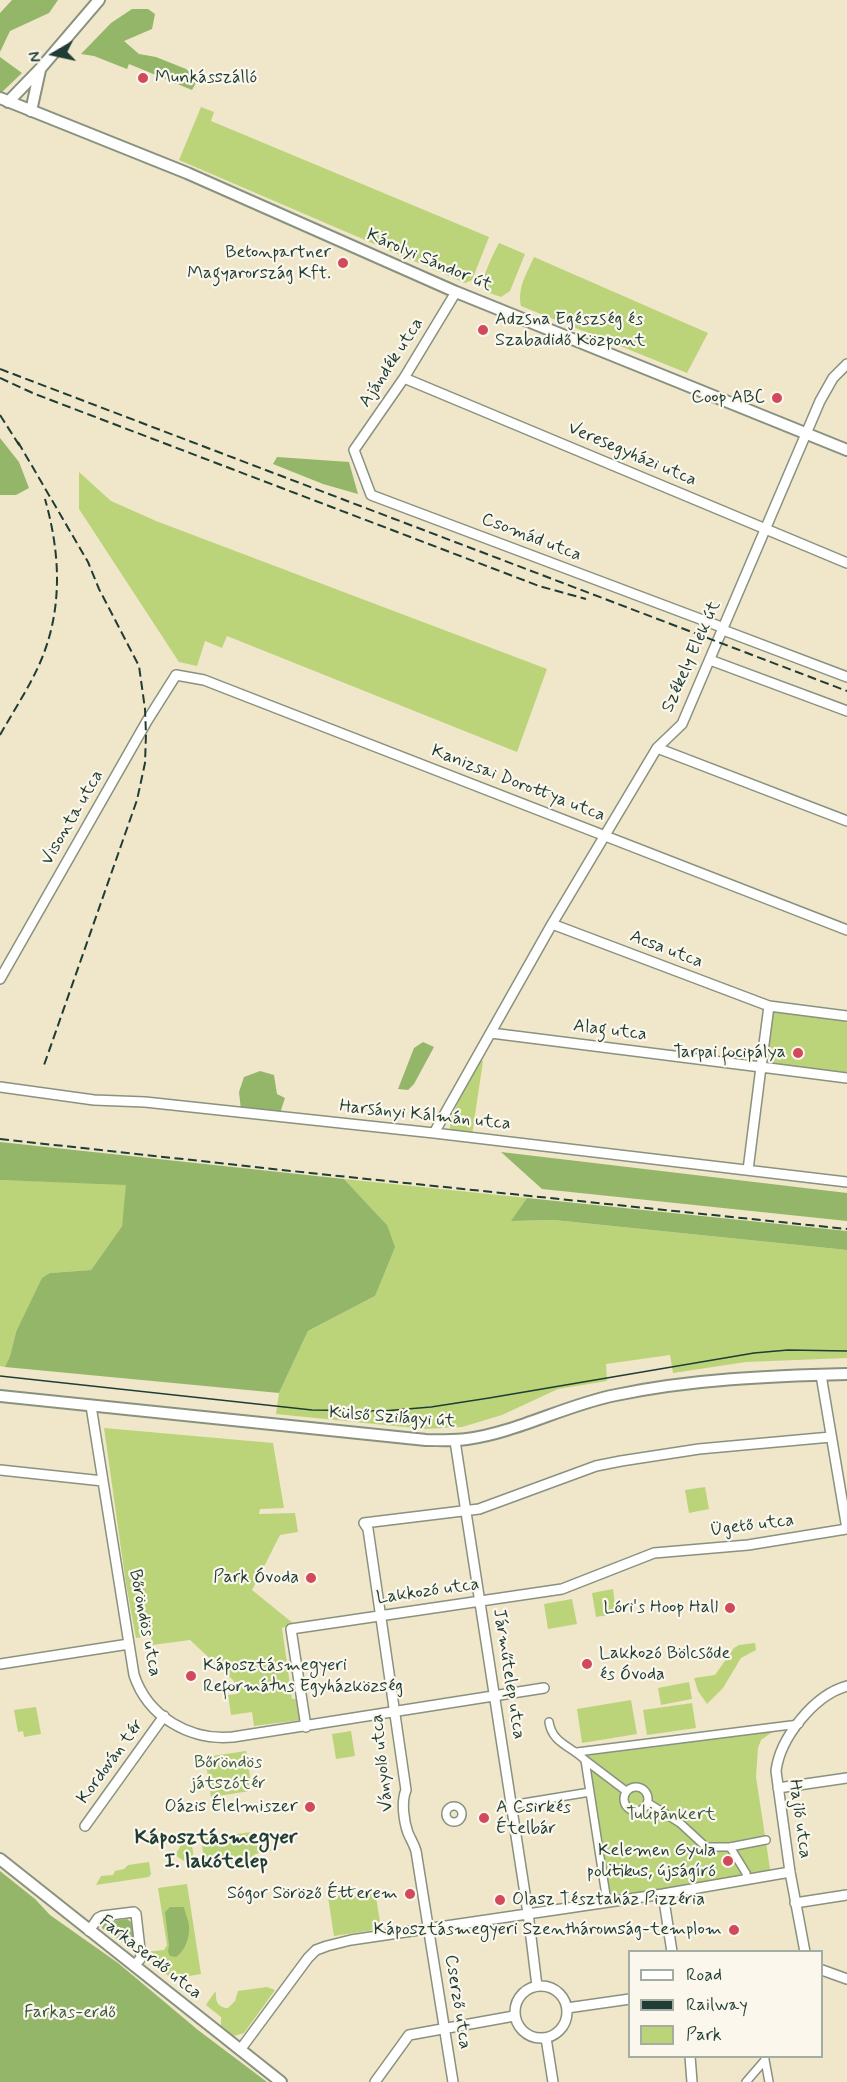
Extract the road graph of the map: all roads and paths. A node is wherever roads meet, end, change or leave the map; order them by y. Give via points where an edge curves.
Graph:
1 (99, 0) edge
2 (40, 69) junction
3 (4, 100) edge
4 (31, 111) junction
5 (456, 292) junction
6 (847, 364) edge
7 (404, 378) junction
8 (805, 434) junction
9 (354, 450) joint
10 (847, 450) edge
11 (765, 529) junction
12 (847, 563) edge
13 (724, 629) junction
14 (710, 660) junction
15 (176, 675) joint
16 (847, 677) edge
17 (847, 711) edge
18 (657, 748) junction
19 (847, 821) edge
20 (606, 835) junction
21 (552, 924) junction
22 (847, 930) edge
23 (0, 979) edge
24 (769, 1006) junction
25 (847, 1016) edge
26 (491, 1033) junction
27 (761, 1067) junction
28 (847, 1078) edge
29 (0, 1087) edge
30 (434, 1133) junction
31 (748, 1170) junction
32 (847, 1182) edge
33 (847, 1374) edge
34 (821, 1375) junction
35 (0, 1395) edge
36 (91, 1406) junction
37 (831, 1437) junction
38 (455, 1441) junction
39 (0, 1470) edge
40 (103, 1481) junction
41 (466, 1511) junction
42 (847, 1529) edge
43 (661, 1551) joint
44 (480, 1601) junction
45 (381, 1615) junction
46 (129, 1644) junction
47 (0, 1664) edge
48 (847, 1686) edge
49 (544, 1689) dead end
50 (495, 1697) junction
51 (395, 1712) junction
52 (164, 1716) junction
53 (549, 1722) dead end
54 (799, 1724) junction
55 (306, 1727) junction
56 (577, 1752) junction
57 (585, 1760) junction
58 (847, 1778) edge
59 (778, 1788) junction
60 (626, 1791) junction
61 (590, 1792) junction
62 (648, 1803) junction
63 (511, 1804) junction
64 (85, 1826) dead end
65 (766, 1840) dead end
66 (730, 1847) junction
67 (0, 1858) edge
68 (790, 1872) junction
69 (747, 1879) junction
70 (663, 1894) junction
71 (847, 1894) edge
72 (607, 1902) junction
73 (795, 1903) junction
74 (528, 1913) junction
75 (428, 1928) junction
76 (89, 1931) junction
77 (672, 1950) edge
78 (805, 1950) edge
79 (134, 1966) junction
80 (823, 1970) edge
81 (847, 1979) edge
82 (537, 1986) junction
83 (628, 1999) edge
84 (567, 2008) junction
85 (514, 2016) junction
86 (444, 2029) junction
87 (546, 2038) junction
88 (240, 2050) junction
89 (690, 2058) edge
90 (765, 2058) edge
91 (281, 2082) edge
92 (375, 2082) edge
93 (453, 2082) edge
94 (553, 2082) edge
95 (692, 2082) edge
96 (746, 2082) edge
97 (769, 2082) edge

1 - 2 street
2 - 3 street
2 - 4 street
3 - 4 street, Károlyi Sándor út
4 - 5 street, Károlyi Sándor út via 187,173
5 - 7 street, Ajándék utca
5 - 8 street, Károlyi Sándor út
6 - 8 street, Székely Elek út via 829,385
7 - 9 street, Ajándék utca
7 - 11 street, Veresegyházi utca
8 - 10 street, Károlyi Sándor út
8 - 11 street, Székely Elek út
9 - 13 street, Csomád utca via 371,495
11 - 12 street, Veresegyházi utca
11 - 13 street, Székely Elek út
13 - 14 street, Székely Elek út
13 - 16 street, Csomád utca
14 - 17 street
14 - 18 street, Székely Elek út via 682,724
15 - 20 street, Kanizsai Dorottya utca via 204,680
15 - 23 street, Visonta utca
18 - 19 street
18 - 20 street, Székely Elek út
20 - 21 street, Székely Elek út
20 - 22 street, Kanizsai Dorottya utca
21 - 24 street, Acsa utca
21 - 26 street, Székely Elek út
24 - 25 street, Acsa utca
24 - 27 street
26 - 27 street, Alag utca
26 - 30 street, Székely Elek út
27 - 28 street, Alag utca
27 - 31 street
29 - 30 street, Harsányi Kálmán utca via 94,1100 146,1102
30 - 31 street, Harsányi Kálmán utca
31 - 32 street, Harsányi Kálmán utca
33 - 34 street, Külső Szilágyi út
34 - 37 street
34 - 38 street, Külső Szilágyi út via 674,1384 570,1407 488,1435
35 - 36 street, Külső Szilágyi út
36 - 38 street, Külső Szilágyi út
36 - 40 street, Bőröndös utca
37 - 41 street via 699,1449 621,1461
37 - 42 street
38 - 41 street, Járműtelep utca
39 - 40 street
40 - 46 street, Bőröndös utca
41 - 44 street, Járműtelep utca
41 - 45 street, Ványoló utca via 364,1523
42 - 43 street, Ügető utca via 748,1545
43 - 44 street, Lakkozó utca via 562,1589
44 - 45 street, Lakkozó utca
44 - 50 street, Járműtelep utca
45 - 51 street, Ványoló utca
45 - 55 street, Lakkozó utca via 291,1629
46 - 47 street
46 - 52 street, Bőröndös utca via 138,1685 149,1704
48 - 54 street, Hajló utca via 820,1699
49 - 50 street, Bőröndös utca
50 - 51 street, Bőröndös utca
50 - 63 street, Járműtelep utca
51 - 55 street, Bőröndös utca
51 - 75 street, Ványoló utca via 406,1790 402,1798 407,1832 414,1844
52 - 55 street, Bőröndös utca via 187,1731 208,1738
52 - 64 street, Kordován tér
53 - 56 street via 555,1738
54 - 56 street
54 - 59 street, Hajló utca via 777,1761
56 - 57 street
57 - 60 street
57 - 61 street
58 - 59 street
59 - 68 street, Hajló utca
60 - 62 street via 642,1788 648,1794
60 - 62 street via 624,1805 631,1811 643,1810
61 - 63 street
61 - 72 street
62 - 66 street via 680,1823 706,1847
63 - 74 street, Járműtelep utca
65 - 66 street
66 - 69 street
67 - 76 street, Farkaserdő utca
68 - 69 street
68 - 73 street, Hajló utca
69 - 70 street
70 - 72 street
70 - 77 street
71 - 73 street
72 - 74 street
73 - 78 street, Hajló utca
74 - 75 street
74 - 82 street, Járműtelep utca
75 - 86 street, Cserző utca
75 - 88 street via 316,1950
76 - 79 street, Farkaserdő utca
76 - 79 street via 102,1916 134,1912 141,1958
79 - 88 street, Farkaserdő utca
80 - 81 street
82 - 84 street via 560,1993
82 - 85 street via 522,1993
83 - 84 street
84 - 87 street via 565,2024
85 - 86 street
85 - 87 street via 522,2031
86 - 92 street via 409,2035
86 - 93 street, Cserző utca
87 - 94 street
88 - 91 street, Farkaserdő utca
89 - 95 street
90 - 96 street
90 - 97 street

